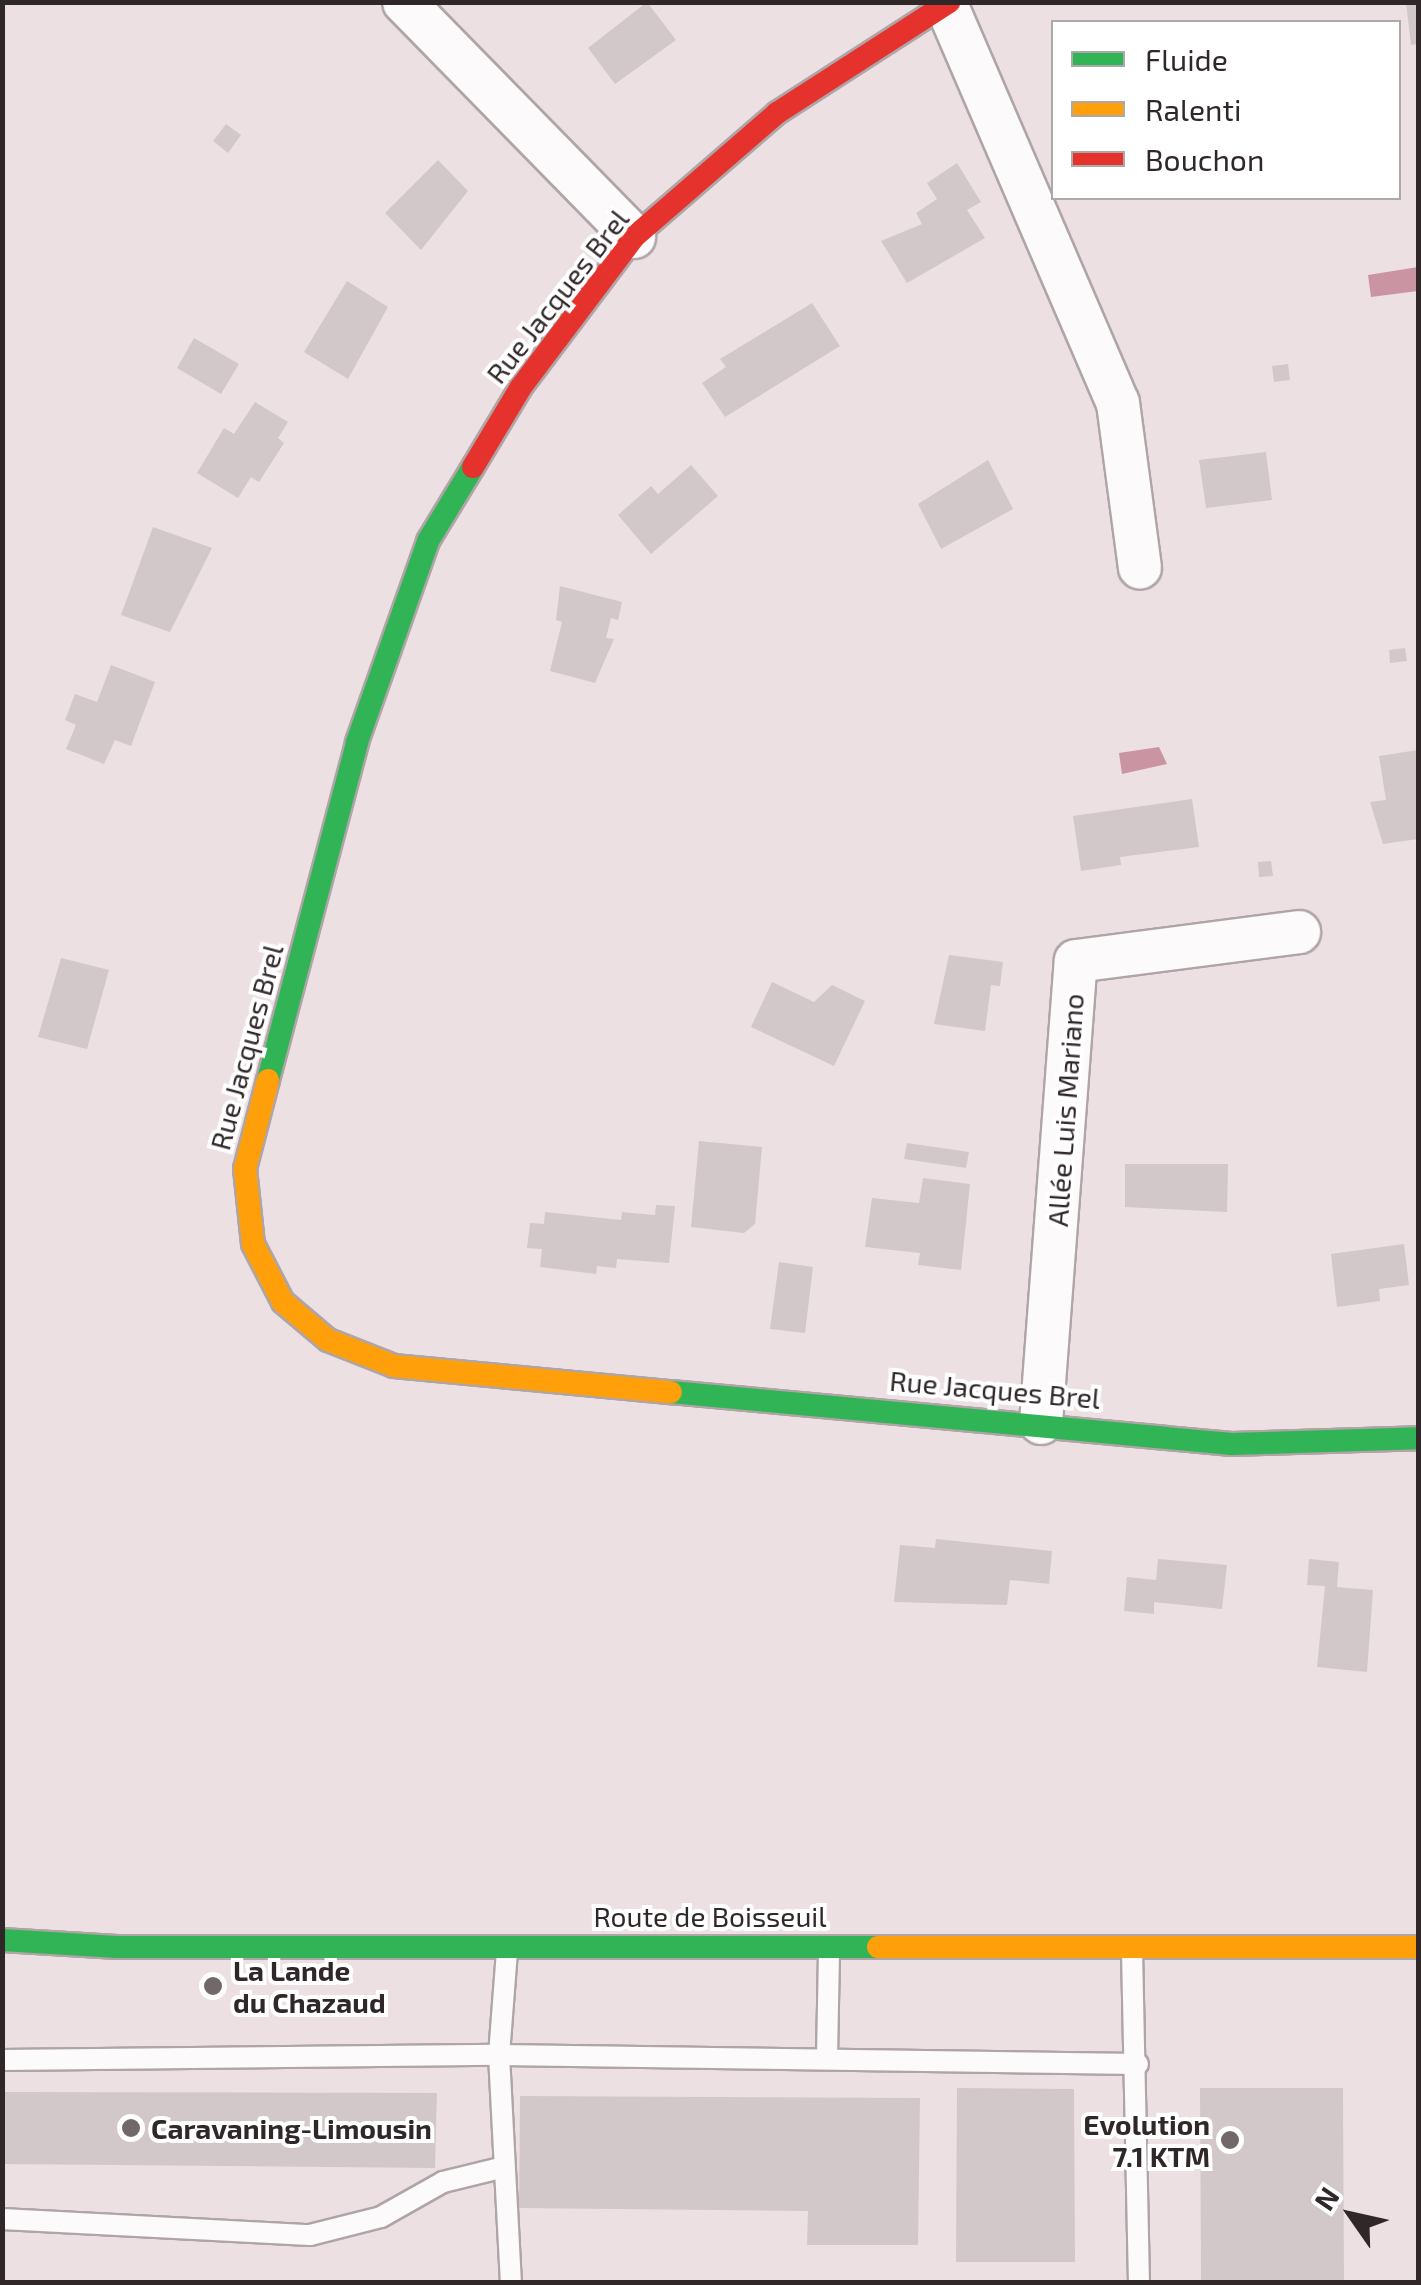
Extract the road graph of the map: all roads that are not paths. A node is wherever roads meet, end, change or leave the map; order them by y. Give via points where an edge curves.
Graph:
1 (404, 2) edge
2 (948, 3) edge
3 (634, 237) junction
4 (1140, 568) dead end
5 (1299, 932) dead end
6 (1041, 1423) junction
7 (1418, 1438) edge
8 (2, 1940) edge
9 (829, 1946) junction
10 (507, 1948) junction
11 (1132, 1948) junction
12 (1418, 1948) edge
13 (499, 2055) junction
14 (827, 2057) junction
15 (2, 2060) edge
16 (1138, 2064) junction
17 (500, 2168) junction
18 (2, 2219) edge
19 (511, 2282) edge
20 (1139, 2282) edge

1 - 3 street
2 - 3 street, Rue Jacques Brel via 777,113
2 - 4 street via 1118,404
3 - 6 street, Rue Jacques Brel via 521,387 428,541 357,742 245,1169 252,1244 282,1302 328,1340 394,1366
5 - 6 street, Allée Luis Mariano via 1076,961
6 - 7 street, Rue Jacques Brel via 1232,1444
8 - 10 street, Route de Boisseuil via 117,1947
9 - 10 street, Route de Boisseuil
9 - 11 street, Route de Boisseuil
9 - 14 lane
10 - 13 lane
11 - 12 street, Route de Boisseuil
11 - 16 lane
13 - 14 lane
13 - 15 lane
13 - 17 lane
14 - 16 lane
16 - 20 lane
17 - 18 lane via 443,2182 382,2216 310,2235
17 - 19 lane

